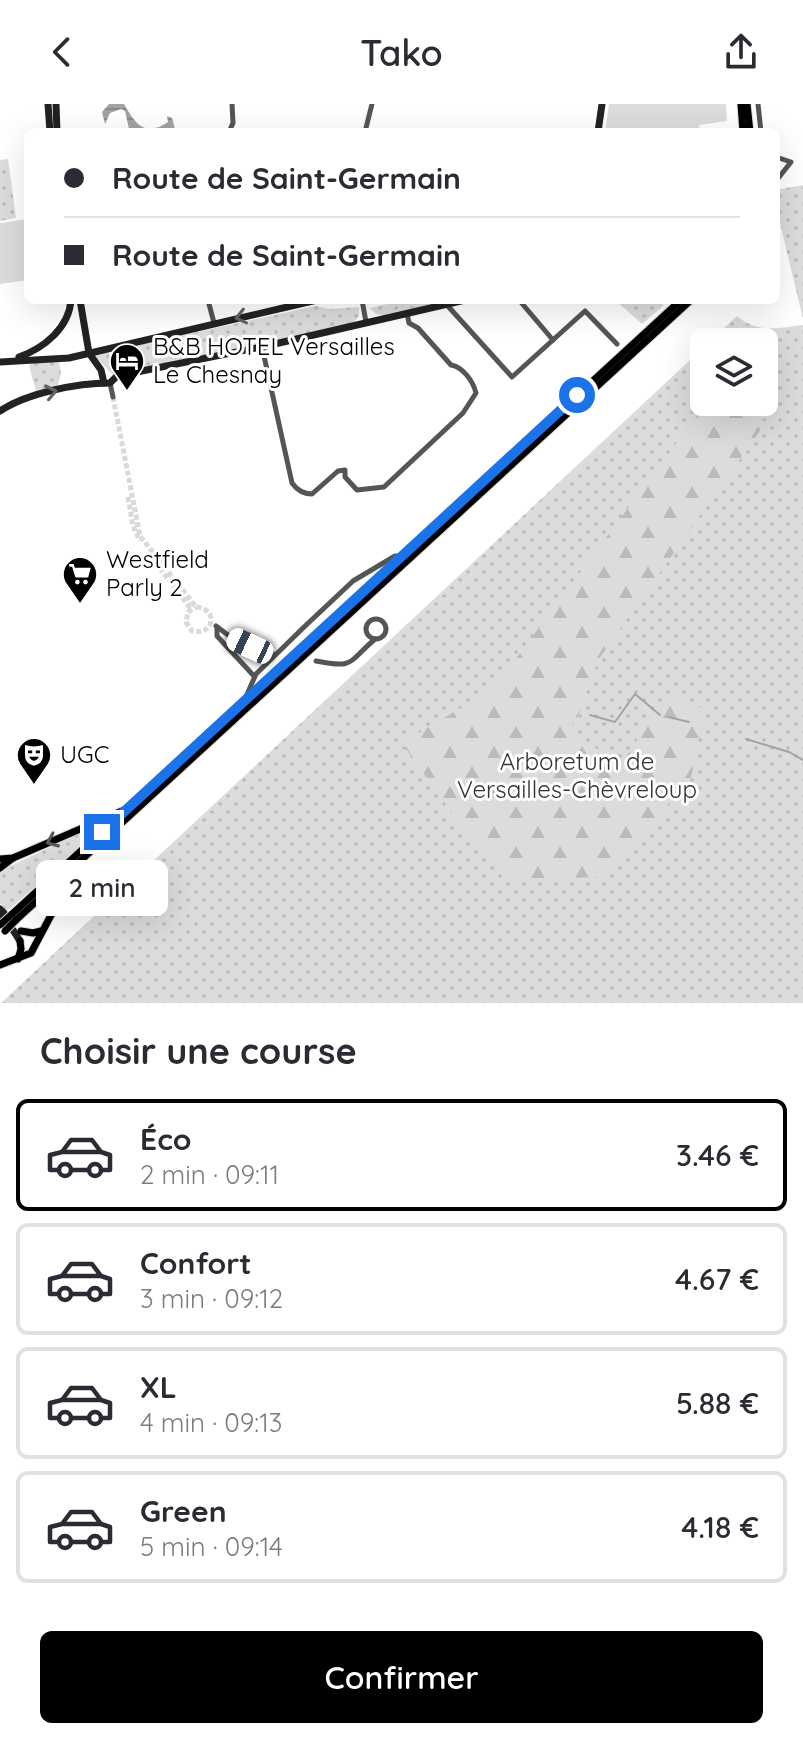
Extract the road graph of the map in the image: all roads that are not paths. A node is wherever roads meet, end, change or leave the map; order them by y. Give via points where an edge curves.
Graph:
1 (48, 104) edge
2 (56, 104) edge
3 (232, 104) edge
4 (372, 104) edge
5 (602, 104) edge
6 (744, 104) edge
7 (758, 104) edge
8 (50, 128) edge
9 (57, 128) edge
10 (231, 128) edge
11 (366, 128) edge
12 (599, 128) edge
13 (743, 128) edge
14 (749, 128) edge
15 (761, 128) edge
16 (780, 158) edge
17 (780, 176) edge
18 (70, 304) edge
19 (81, 304) edge
20 (209, 304) edge
21 (284, 304) edge
22 (363, 304) edge
23 (446, 304) joint
24 (522, 304) edge
25 (677, 304) edge
26 (687, 304) edge
27 (407, 313) junction
28 (366, 322) junction
29 (214, 323) junction
30 (553, 340) junction
31 (617, 344) dead end
32 (262, 347) junction
33 (89, 353) junction
34 (3, 362) edge
35 (107, 383) junction
36 (110, 396) tunnel mouth
37 (0, 411) edge
38 (402, 556) junction
39 (367, 635) junction
40 (375, 639) junction
41 (367, 646) junction
42 (272, 653) dead end
43 (316, 661) dead end
44 (254, 676) junction
45 (245, 700) junction
46 (124, 811) junction
47 (13, 858) junction
48 (0, 859) edge
49 (76, 864) junction
50 (0, 868) edge
51 (7, 922) edge
52 (41, 931) junction
53 (18, 959) junction
54 (0, 965) edge

1 - 8 main road
2 - 9 main road
3 - 10 street
4 - 11 street
5 - 12 main road
6 - 13 main road
6 - 14 main road
7 - 15 street
16 - 17 street via 791,162
18 - 34 main road via 52,338
19 - 33 main road
20 - 29 street
21 -> 29 main road
22 - 28 street
23 - 27 main road
23 - 30 street via 512,377
24 - 30 street
25 - 38 main road
26 - 49 main road
27 - 28 main road
27 - 32 street via 409,323 459,367 476,393 463,413 384,487 357,490 345,470 312,494 292,483
28 - 32 main road
29 - 33 main road
30 - 31 street via 585,311
32 - 35 main road via 117,376
33 - 34 main road
33 - 35 main road
35 - 36 street
37 -> 35 main road via 35,396
38 - 44 street via 353,581
38 - 45 main road
39 - 40 street
39 - 40 street via 369,621 381,620 386,630
39 - 41 street
40 - 41 street
41 - 43 street via 346,665
42 - 44 street via 216,627 217,636
44 - 45 street
45 - 46 main road
46 -> 47 main road
46 - 51 main road
47 - 48 main road
47 - 50 main road
49 - 51 main road
49 - 52 main road
51 - 52 main road
51 - 53 main road via 20,941
52 - 53 main road via 31,953
53 - 54 main road

